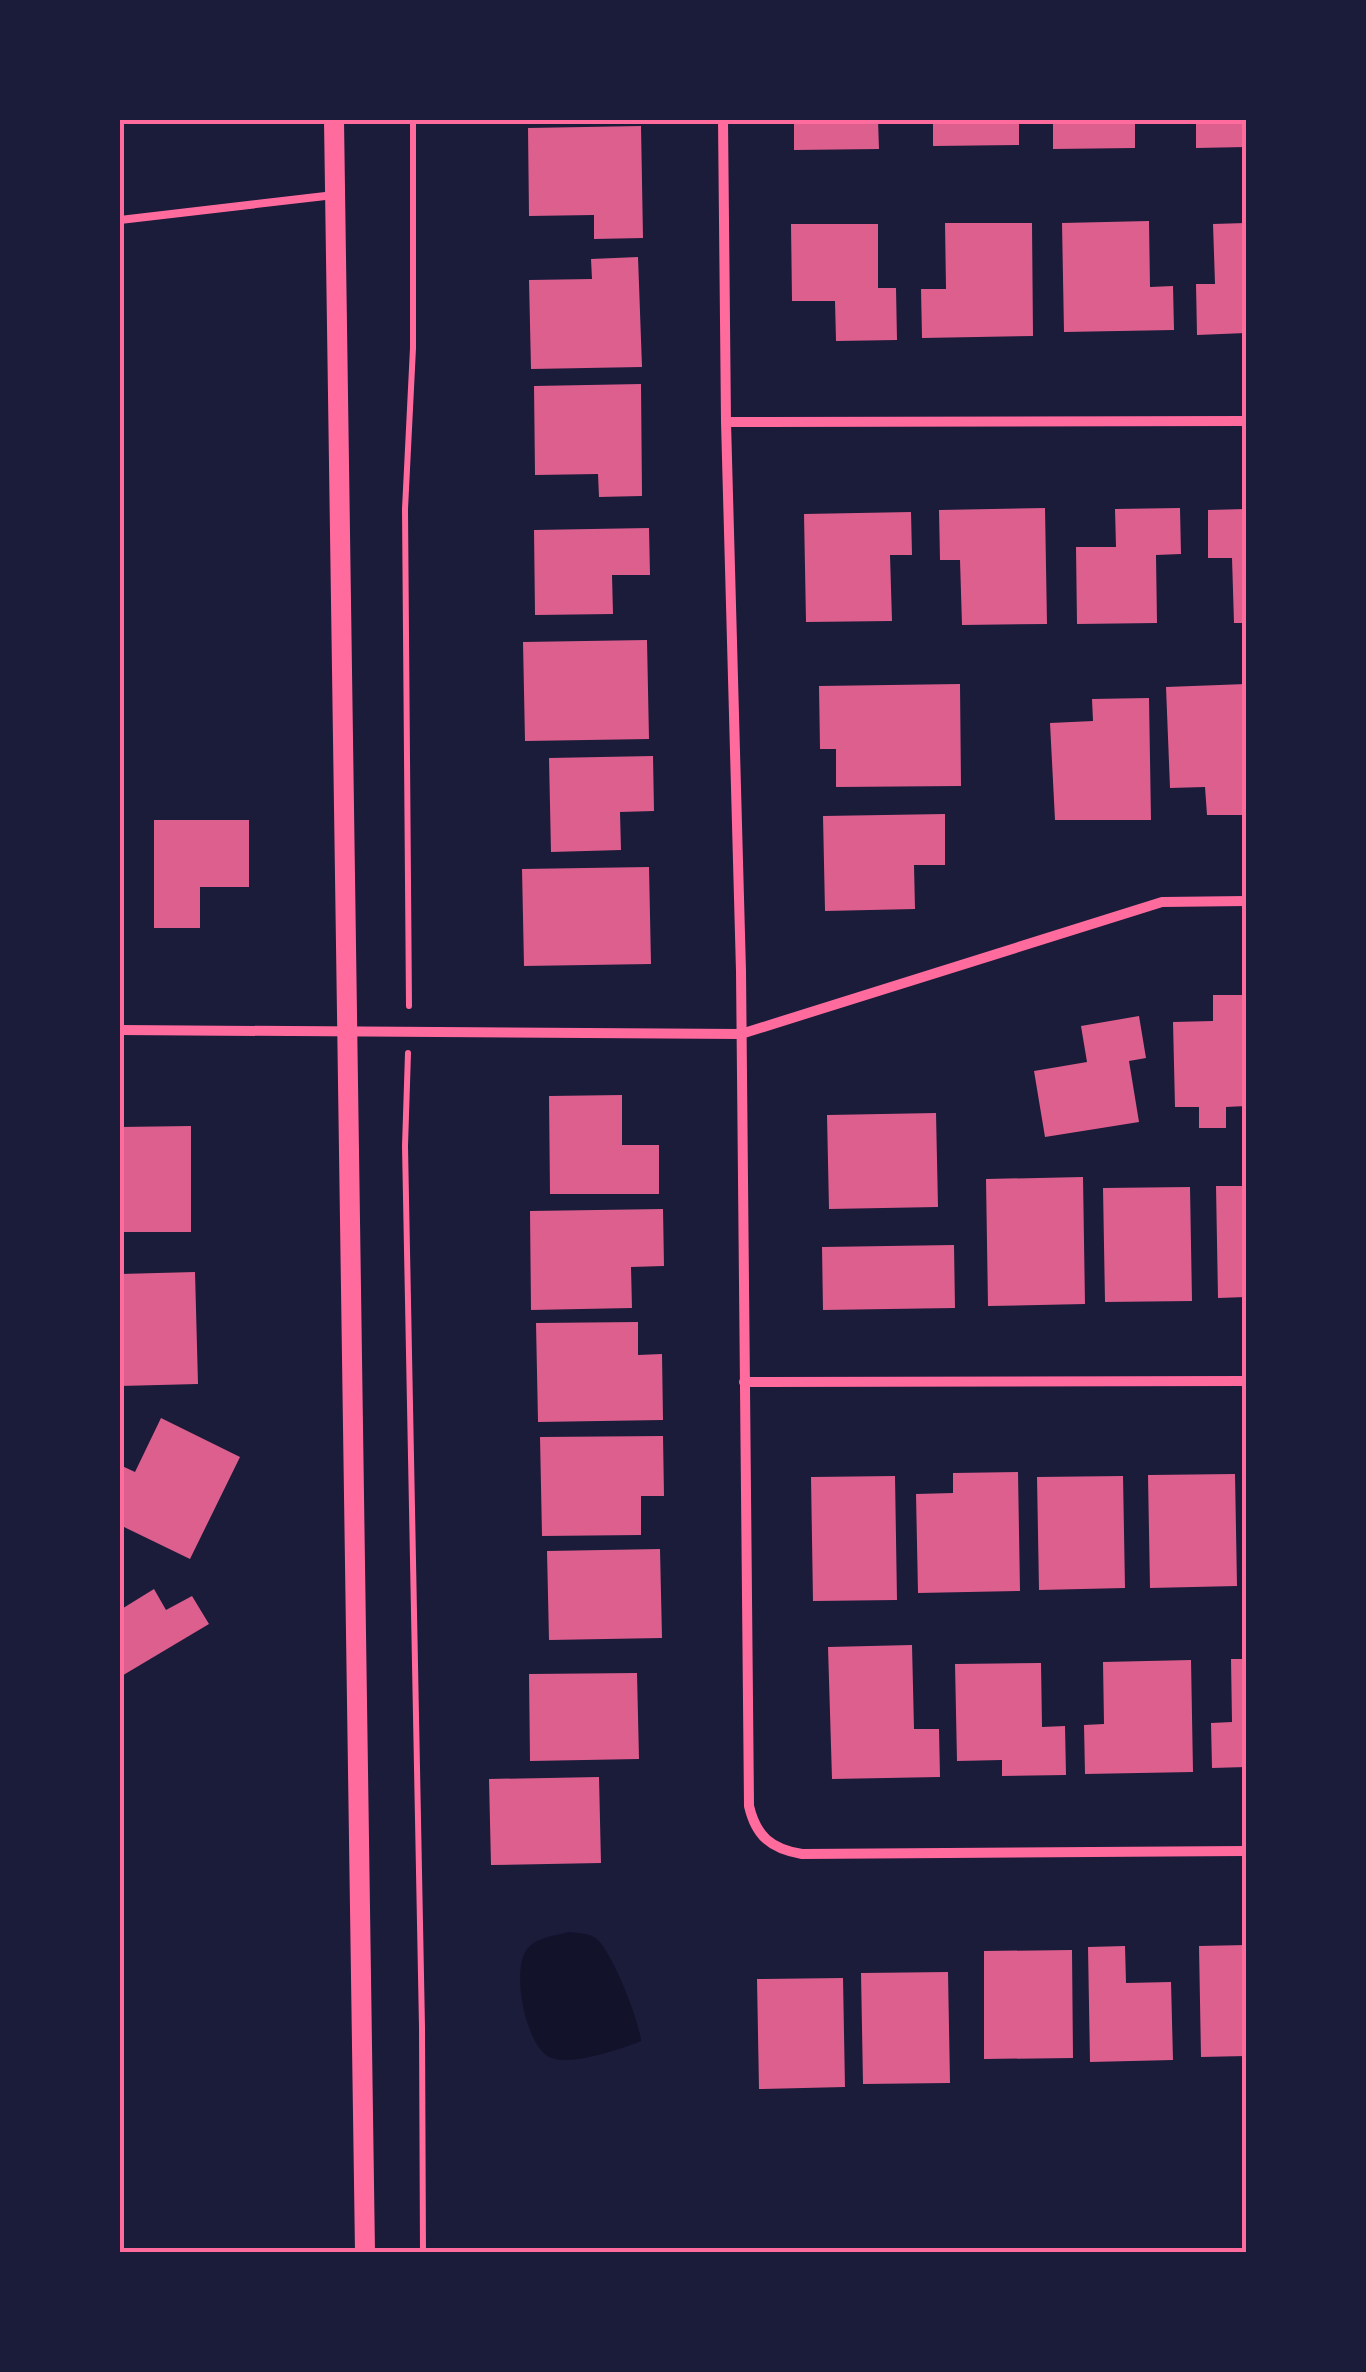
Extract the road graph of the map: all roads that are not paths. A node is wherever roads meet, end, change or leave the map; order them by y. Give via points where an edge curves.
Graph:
1 (334, 120) edge
2 (723, 120) edge
3 (335, 195) junction
4 (120, 220) edge
5 (1246, 421) edge
6 (726, 422) junction
7 (1246, 901) edge
8 (120, 1030) edge
9 (349, 1032) junction
10 (741, 1034) junction
11 (1246, 1381) edge
12 (744, 1382) junction
13 (1246, 1851) edge
14 (365, 2252) edge

1 - 3 main road
2 - 6 street
3 - 4 lane
3 - 9 main road
5 - 6 street
6 - 10 street
7 - 10 street via 1162,902
8 - 9 street
9 - 10 street
9 - 14 main road
10 - 12 street
11 - 12 street
12 - 13 street via 749,1806 764,1840 802,1854

